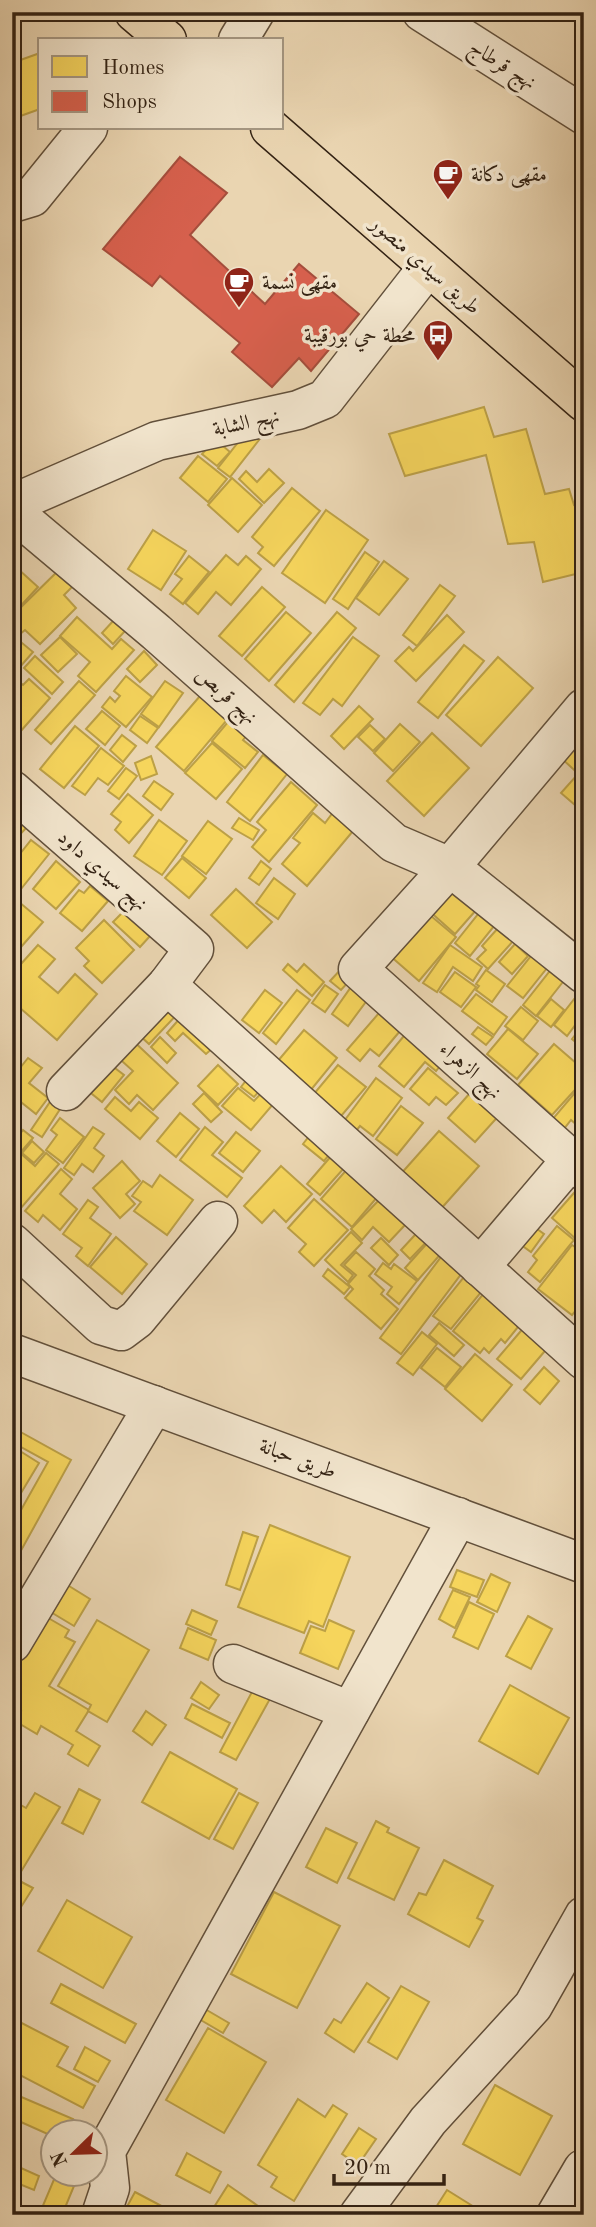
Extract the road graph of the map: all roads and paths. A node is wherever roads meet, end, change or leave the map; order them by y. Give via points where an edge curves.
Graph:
1 (255, 12) edge
2 (422, 12) edge
3 (239, 38) edge
4 (584, 115) edge
5 (86, 130) edge
6 (272, 130) edge
7 (12, 203) edge
8 (428, 267) junction
9 (584, 402) edge
10 (12, 504) edge
11 (12, 511) edge
12 (584, 708) edge
13 (12, 790) edge
14 (450, 867) junction
15 (579, 959) edge
16 (167, 985) junction
17 (66, 1091) dead end
18 (577, 1166) edge
19 (219, 1221) dead end
20 (12, 1243) edge
21 (480, 1267) junction
22 (12, 1353) edge
23 (584, 1360) edge
24 (154, 1405) junction
25 (458, 1517) junction
26 (584, 1564) edge
27 (12, 1643) edge
28 (233, 1664) dead end
29 (350, 1711) junction
30 (584, 1916) edge
31 (583, 2169) edge
32 (101, 2215) edge
33 (359, 2215) edge
34 (556, 2215) edge

1 - 3 street
2 - 4 street, نهج قرطاج
5 - 7 street via 32,197
6 - 8 main road, طريق سيدي منصور
8 - 9 main road, طريق سيدي منصور
8 - 10 street, نهج الشابة via 325,399 299,410 157,441
11 - 14 street, نهج قربص via 394,843
12 - 14 street
13 - 16 street, نهج سيدي داود via 194,950
14 - 15 street, نهج قربص
14 - 18 street, نهج الزهراء via 358,969
16 - 17 street
16 - 21 street
18 - 21 street
19 - 20 street via 137,1319 121,1331 101,1325
21 - 23 street
22 - 24 street, طريق حبانة
24 - 25 street, طريق حبانة
24 - 27 street
25 - 26 street, طريق حبانة
25 - 29 street
28 - 29 street
29 - 32 street via 106,2151 110,2188
30 - 33 street via 533,2006 428,2121
31 - 34 street

